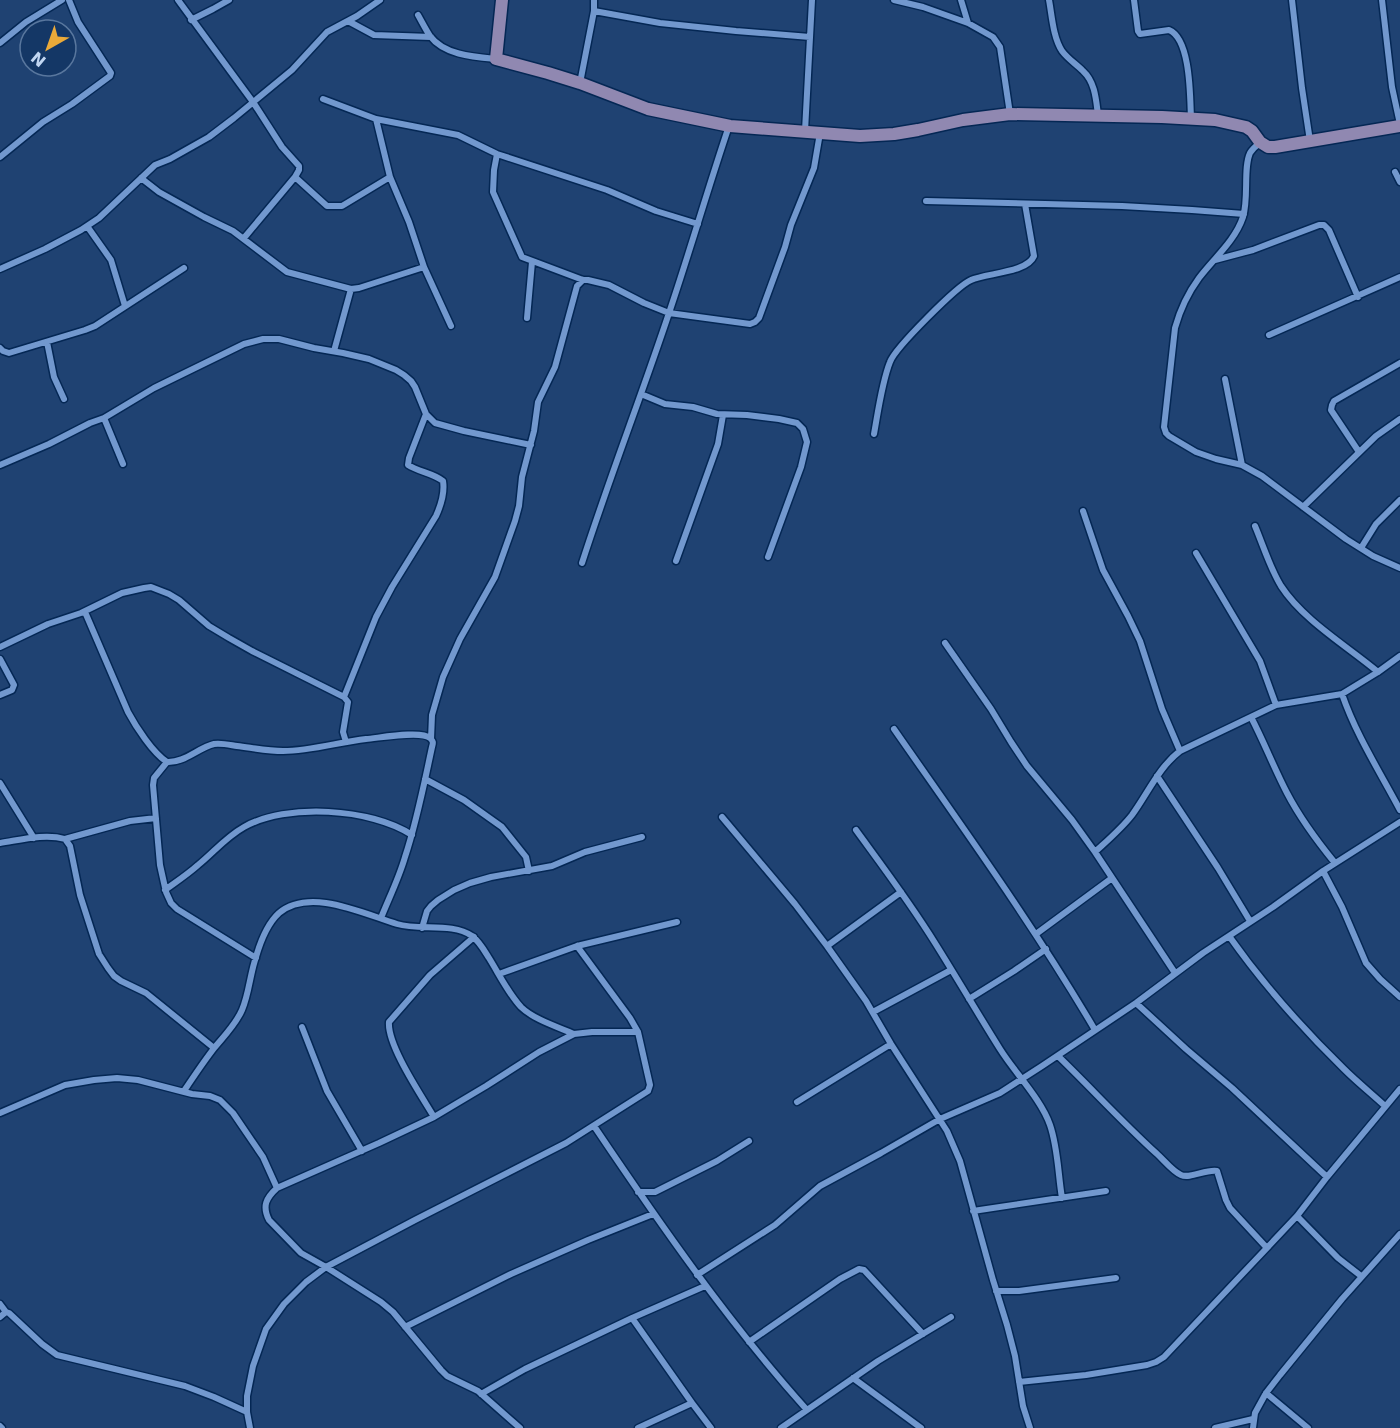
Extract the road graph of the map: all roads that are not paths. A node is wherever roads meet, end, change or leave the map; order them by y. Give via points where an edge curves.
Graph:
1 (62, 0) edge
2 (69, 0) edge
3 (178, 0) edge
4 (230, 0) edge
5 (380, 0) edge
6 (502, 0) edge
7 (594, 0) edge
8 (812, 0) edge
9 (894, 0) edge
10 (961, 0) edge
11 (1049, 0) edge
12 (1134, 0) edge
13 (1292, 0) edge
14 (1382, 0) edge
15 (594, 11) junction
16 (418, 15) dead end
17 (191, 20) junction
18 (348, 21) junction
19 (968, 23) junction
20 (810, 37) junction
21 (431, 38) junction
22 (0, 43) edge
23 (496, 59) junction
24 (580, 83) junction
25 (323, 99) dead end
26 (253, 102) junction
27 (1010, 114) junction
28 (1098, 116) junction
29 (1191, 118) junction
30 (376, 119) junction
31 (1400, 125) edge
32 (730, 126) junction
33 (805, 132) junction
34 (820, 133) junction
35 (1310, 141) junction
36 (1260, 142) junction
37 (497, 154) junction
38 (0, 157) edge
39 (1395, 172) dead end
40 (296, 177) junction
41 (390, 177) junction
42 (141, 178) junction
43 (1400, 182) edge
44 (926, 201) dead end
45 (1025, 204) junction
46 (1244, 214) junction
47 (698, 224) junction
48 (87, 226) junction
49 (244, 238) junction
50 (1215, 260) junction
51 (532, 262) junction
52 (424, 267) junction
53 (184, 268) dead end
54 (0, 269) edge
55 (583, 280) junction
56 (1399, 280) edge
57 (351, 289) junction
58 (1358, 297) junction
59 (125, 306) junction
60 (669, 313) junction
61 (527, 318) dead end
62 (451, 326) dead end
63 (1269, 335) dead end
64 (47, 342) junction
65 (0, 348) edge
66 (334, 351) junction
67 (1400, 363) edge
68 (1225, 379) dead end
69 (641, 394) junction
70 (64, 399) dead end
71 (426, 414) junction
72 (723, 415) junction
73 (104, 418) junction
74 (1400, 419) edge
75 (874, 434) dead end
76 (531, 445) junction
77 (1359, 452) junction
78 (123, 464) dead end
79 (0, 465) edge
80 (1242, 465) junction
81 (1400, 500) edge
82 (1303, 507) junction
83 (1083, 511) dead end
84 (1255, 526) dead end
85 (1361, 548) junction
86 (1196, 553) dead end
87 (768, 557) dead end
88 (676, 561) dead end
89 (582, 563) dead end
90 (1400, 568) edge
91 (85, 612) junction
92 (945, 643) dead end
93 (0, 647) edge
94 (1400, 656) edge
95 (0, 660) edge
96 (1378, 672) junction
97 (1342, 694) junction
98 (0, 695) edge
99 (344, 697) junction
100 (1276, 705) junction
101 (1251, 717) junction
102 (894, 729) dead end
103 (431, 739) junction
104 (346, 742) junction
105 (1180, 750) junction
106 (167, 762) junction
107 (1157, 776) junction
108 (425, 779) junction
109 (0, 783) edge
110 (1400, 810) edge
111 (722, 817) dead end
112 (156, 818) junction
113 (1400, 822) edge
114 (856, 830) dead end
115 (412, 835) junction
116 (642, 837) dead end
117 (34, 838) junction
118 (65, 839) junction
119 (0, 843) edge
120 (1095, 852) junction
121 (1335, 863) junction
122 (529, 871) junction
123 (1323, 872) junction
124 (1112, 878) junction
125 (165, 890) junction
126 (901, 892) junction
127 (381, 918) junction
128 (1250, 921) junction
129 (677, 922) dead end
130 (422, 928) junction
131 (1036, 934) junction
132 (1229, 936) junction
133 (474, 937) junction
134 (577, 946) junction
135 (827, 946) junction
136 (1046, 949) junction
137 (256, 958) junction
138 (951, 970) junction
139 (499, 974) junction
140 (1175, 974) junction
141 (1400, 998) edge
142 (969, 999) junction
143 (1136, 1003) junction
144 (873, 1012) junction
145 (302, 1027) dead end
146 (1095, 1030) junction
147 (638, 1032) junction
148 (574, 1034) junction
149 (891, 1044) junction
150 (214, 1048) junction
151 (1058, 1056) junction
152 (1022, 1079) junction
153 (1400, 1089) edge
154 (183, 1091) junction
155 (797, 1102) dead end
156 (1386, 1106) junction
157 (0, 1113) edge
158 (434, 1117) junction
159 (940, 1119) junction
160 (594, 1126) junction
161 (749, 1141) dead end
162 (362, 1151) junction
163 (1327, 1177) junction
164 (277, 1188) junction
165 (1106, 1191) dead end
166 (638, 1192) junction
167 (655, 1192) junction
168 (1062, 1198) junction
169 (647, 1204) junction
170 (974, 1211) junction
171 (654, 1214) junction
172 (1296, 1216) junction
173 (1400, 1234) edge
174 (1268, 1248) junction
175 (326, 1267) junction
176 (697, 1275) junction
177 (1361, 1276) junction
178 (1116, 1278) dead end
179 (705, 1286) junction
180 (996, 1291) junction
181 (0, 1304) edge
182 (6, 1312) junction
183 (0, 1317) edge
184 (951, 1317) dead end
185 (632, 1318) junction
186 (405, 1327) junction
187 (923, 1334) junction
188 (749, 1342) junction
189 (854, 1378) junction
190 (1019, 1382) junction
191 (1266, 1393) junction
192 (481, 1394) junction
193 (692, 1403) junction
194 (807, 1410) junction
195 (247, 1412) junction
196 (1254, 1419) junction
197 (250, 1428) edge
198 (520, 1428) edge
199 (638, 1428) edge
200 (711, 1428) edge
201 (781, 1428) edge
202 (921, 1428) edge
203 (1030, 1428) edge
204 (1215, 1428) edge
205 (1253, 1428) edge
206 (1308, 1428) edge

1 - 22 street
2 - 38 street via 110,76
3 - 17 street
4 - 17 street
5 - 18 street
6 - 23 street
7 - 15 street
8 - 20 street
9 - 19 street
10 - 19 street
11 - 28 street via 1056,38 1067,58 1089,78
12 - 29 street via 1140,34 1169,30 1177,35 1190,77
13 - 35 street
14 - 31 street
15 - 20 street via 660,23
15 - 24 street
16 - 21 street
17 - 26 street
18 - 21 street via 374,35
18 - 26 street via 327,32 292,70
19 - 27 street via 993,37 1000,47
20 - 33 street
21 - 23 street via 457,53
23 - 24 street
24 - 32 street via 648,109
25 - 30 street
26 - 40 street via 299,166
26 - 42 street via 209,137 155,165
27 - 28 street
27 - 34 street via 894,134
28 - 29 street
29 - 36 street via 1246,127
30 - 37 street via 458,135
30 - 41 street
31 - 35 street
32 - 33 street
32 - 47 street
33 - 34 street
34 - 60 street via 814,168 759,318 750,324
35 - 36 street via 1275,147
36 - 46 street via 1248,159
37 - 47 street
37 - 51 street via 493,192 522,257
39 - 43 street
40 - 41 street via 327,206 334,207
40 - 49 street
41 - 52 street
42 - 48 street
42 - 49 street via 159,192
44 - 45 street
45 - 46 street
45 - 75 street via 1033,259 1017,268 971,280 898,348 890,362
46 - 50 street
47 - 60 street
48 - 54 street
48 - 59 street via 111,260
49 - 57 street via 287,272
50 - 58 street via 1324,225
50 - 80 street via 1200,277 1179,314 1164,427 1169,436 1196,452
51 - 55 street
51 - 61 street
52 - 57 street
52 - 62 street
53 - 59 street
55 - 60 street via 609,285
55 - 76 street via 577,286 555,367 538,402
56 - 58 street
57 - 66 street
58 - 63 street
59 - 64 street via 95,326
60 - 69 street
64 - 65 street via 9,353
64 - 70 street via 54,377
66 - 71 street via 369,359 404,375 415,387
66 - 73 street via 279,339 244,344 154,388
67 - 77 street via 1332,405 1331,410
68 - 80 street
69 - 72 street via 665,404
69 - 89 street
71 - 76 street via 435,423 464,432
71 - 99 street via 408,465 443,481 441,505 376,617
72 - 87 street via 797,423 805,434 801,467
72 - 88 street via 718,444
73 - 78 street
73 - 79 street
74 - 77 street
76 - 103 street via 505,551 444,677 432,714
77 - 82 street
80 - 82 street
81 - 85 street via 1376,524
82 - 85 street
83 - 105 street via 1103,570 1140,641
84 - 96 street via 1290,598
85 - 90 street
86 - 100 street via 1260,661
91 - 93 street
91 - 99 street via 122,594 151,587 179,600 229,638
91 - 106 street via 128,712
92 - 120 street via 1027,766
94 - 96 street
95 - 98 street via 14,685
96 - 97 street
97 - 100 street
97 - 110 street via 1372,762
99 - 104 street via 348,702 343,732
100 - 101 street
101 - 105 street
101 - 121 street via 1293,803
102 - 131 street
103 - 104 street via 410,734
103 - 108 street
104 - 106 street via 286,751 219,744
105 - 107 street
106 - 112 street via 153,782
107 - 120 street via 1132,815
107 - 128 street
108 - 115 street
108 - 122 street via 502,827 526,857
109 - 117 street
111 - 135 street
112 - 118 street
112 - 125 street
113 - 121 street
114 - 126 street
115 - 125 street via 399,827 355,814 277,814 242,828
115 - 127 street
116 - 122 street
117 - 118 street
117 - 119 street
118 - 150 street via 99,954 108,968
120 - 124 street
121 - 123 street
122 - 130 street via 491,877 454,890 426,911
123 - 128 street
123 - 141 street via 1366,963
124 - 131 street
124 - 140 street
125 - 137 street via 177,909
126 - 135 street
126 - 138 street
127 - 130 street
127 - 137 street via 332,903 299,904 279,914
128 - 132 street
129 - 134 street
130 - 133 street via 458,929
131 - 136 street
132 - 140 street
132 - 156 street via 1264,984 1344,1070
133 - 139 street
133 - 158 street via 430,975 389,1022 395,1049
134 - 139 street
134 - 147 street
135 - 144 street
136 - 142 street
136 - 146 street
137 - 150 street via 244,1007
138 - 142 street
138 - 144 street
139 - 148 street via 527,1012
140 - 143 street
142 - 152 street
143 - 146 street
143 - 163 street
144 - 149 street
145 - 162 street via 327,1091
146 - 151 street
147 - 148 street
147 - 160 street via 650,1088
148 - 158 street
149 - 155 street
149 - 159 street
150 - 154 street
151 - 152 street
151 - 174 street via 1175,1171 1186,1176 1217,1171 1230,1208
152 - 159 street
152 - 168 street via 1051,1127
153 - 156 street
154 - 157 street via 138,1080 94,1080 65,1085
154 - 164 street via 210,1096 227,1106 263,1157
156 - 163 street
158 - 162 street
159 - 170 street via 955,1148
159 - 176 street via 820,1186 775,1225
160 - 166 street
160 - 175 street
161 - 167 street
162 - 164 street
163 - 172 street
164 - 175 street via 265,1207 269,1220 301,1253
165 - 168 street
166 - 167 street
166 - 169 street
167 - 169 street
168 - 170 street
169 - 171 street
170 - 180 street
171 - 176 street
171 - 186 street via 521,1269
172 - 174 street
172 - 177 street
173 - 177 street
174 - 190 street via 1156,1362
175 - 186 street via 381,1302
175 - 195 street via 284,1304 266,1329 253,1366
176 - 179 street
177 - 191 street
178 - 180 street
179 - 185 street
179 - 188 street
180 - 190 street
181 - 182 street
182 - 183 street
182 - 195 street via 57,1355 185,1386
184 - 187 street
185 - 192 street
185 - 193 street
186 - 192 street via 447,1376
187 - 188 street via 859,1269
187 - 189 street
188 - 194 street
189 - 194 street
189 - 202 street
190 - 203 street
191 - 196 street
191 - 206 street
192 - 198 street
193 - 199 street
193 - 200 street
194 - 201 street
195 - 197 street
196 - 204 street
196 - 205 street

